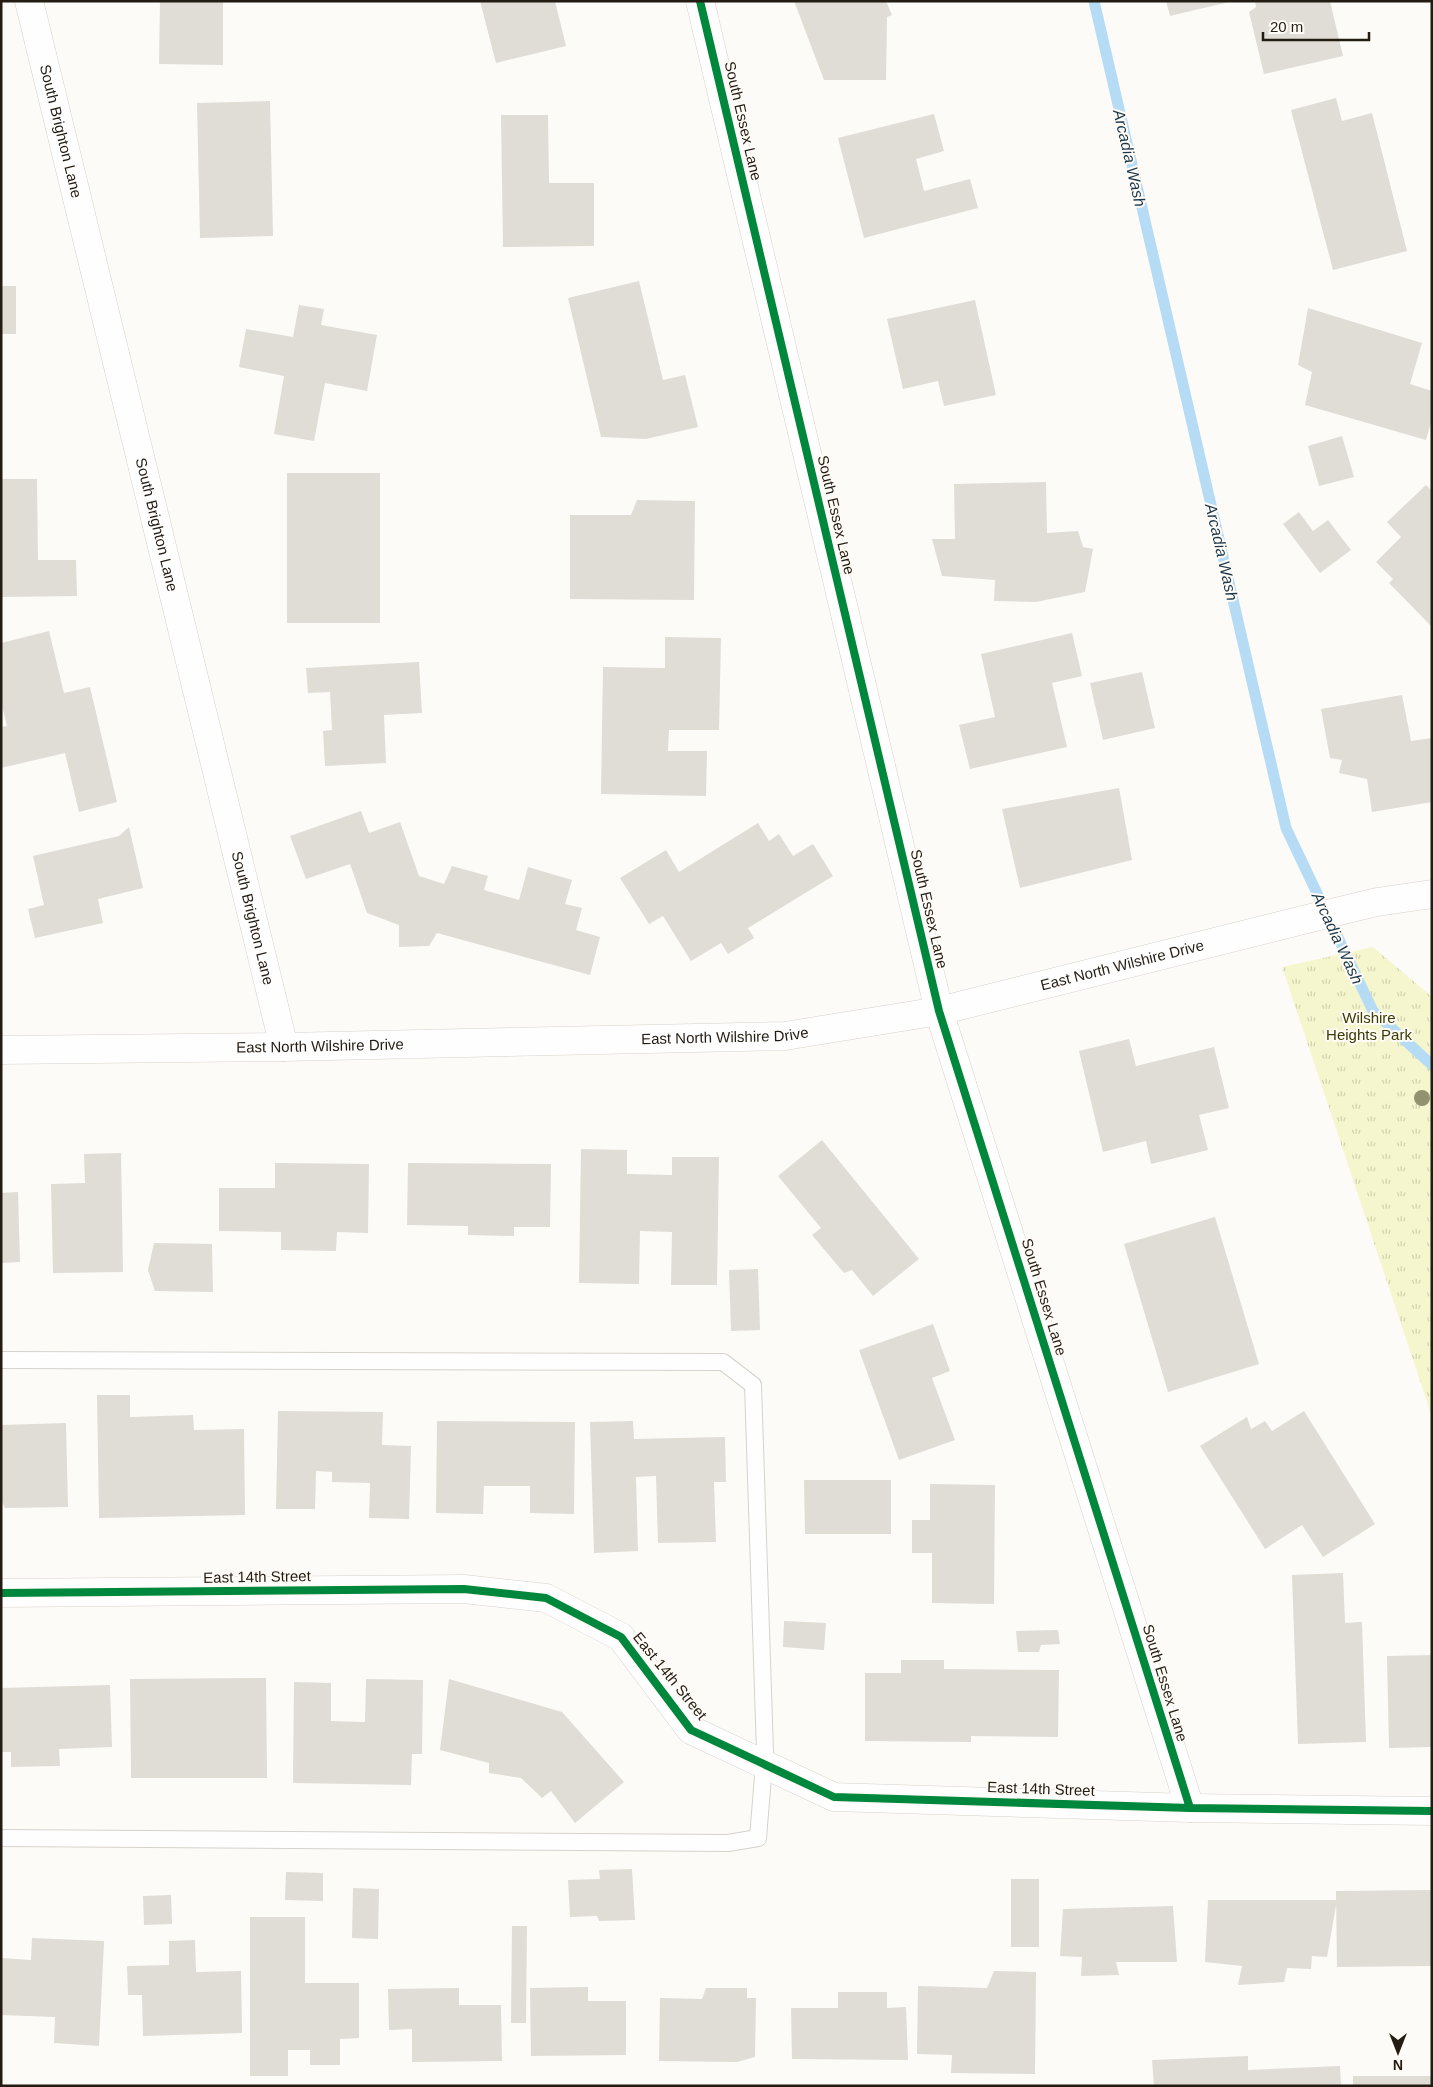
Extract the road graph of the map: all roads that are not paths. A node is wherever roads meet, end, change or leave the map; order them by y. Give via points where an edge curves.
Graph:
1 (29, 1) edge
2 (700, 1) edge
3 (1432, 894) edge
4 (939, 1011) junction
5 (284, 1047) junction
6 (1, 1050) edge
7 (1, 1360) edge
8 (1, 1593) edge
9 (764, 1764) junction
10 (1190, 1808) junction
11 (1432, 1811) edge
12 (1, 1838) edge

1 - 5 street, South Brighton Lane
2 - 4 street, South Essex Lane
3 - 4 street, East North Wilshire Drive via 1360,906
4 - 5 street, East North Wilshire Drive via 785,1036
4 - 10 street, South Essex Lane
5 - 6 street, East North Wilshire Drive
7 - 9 lane via 723,1362 753,1385
8 - 9 street, East 14th Street via 464,1589 546,1598 621,1637 691,1730
9 - 10 street, East 14th Street via 834,1797
9 - 12 lane via 758,1838 728,1843
10 - 11 street, East 14th Street

